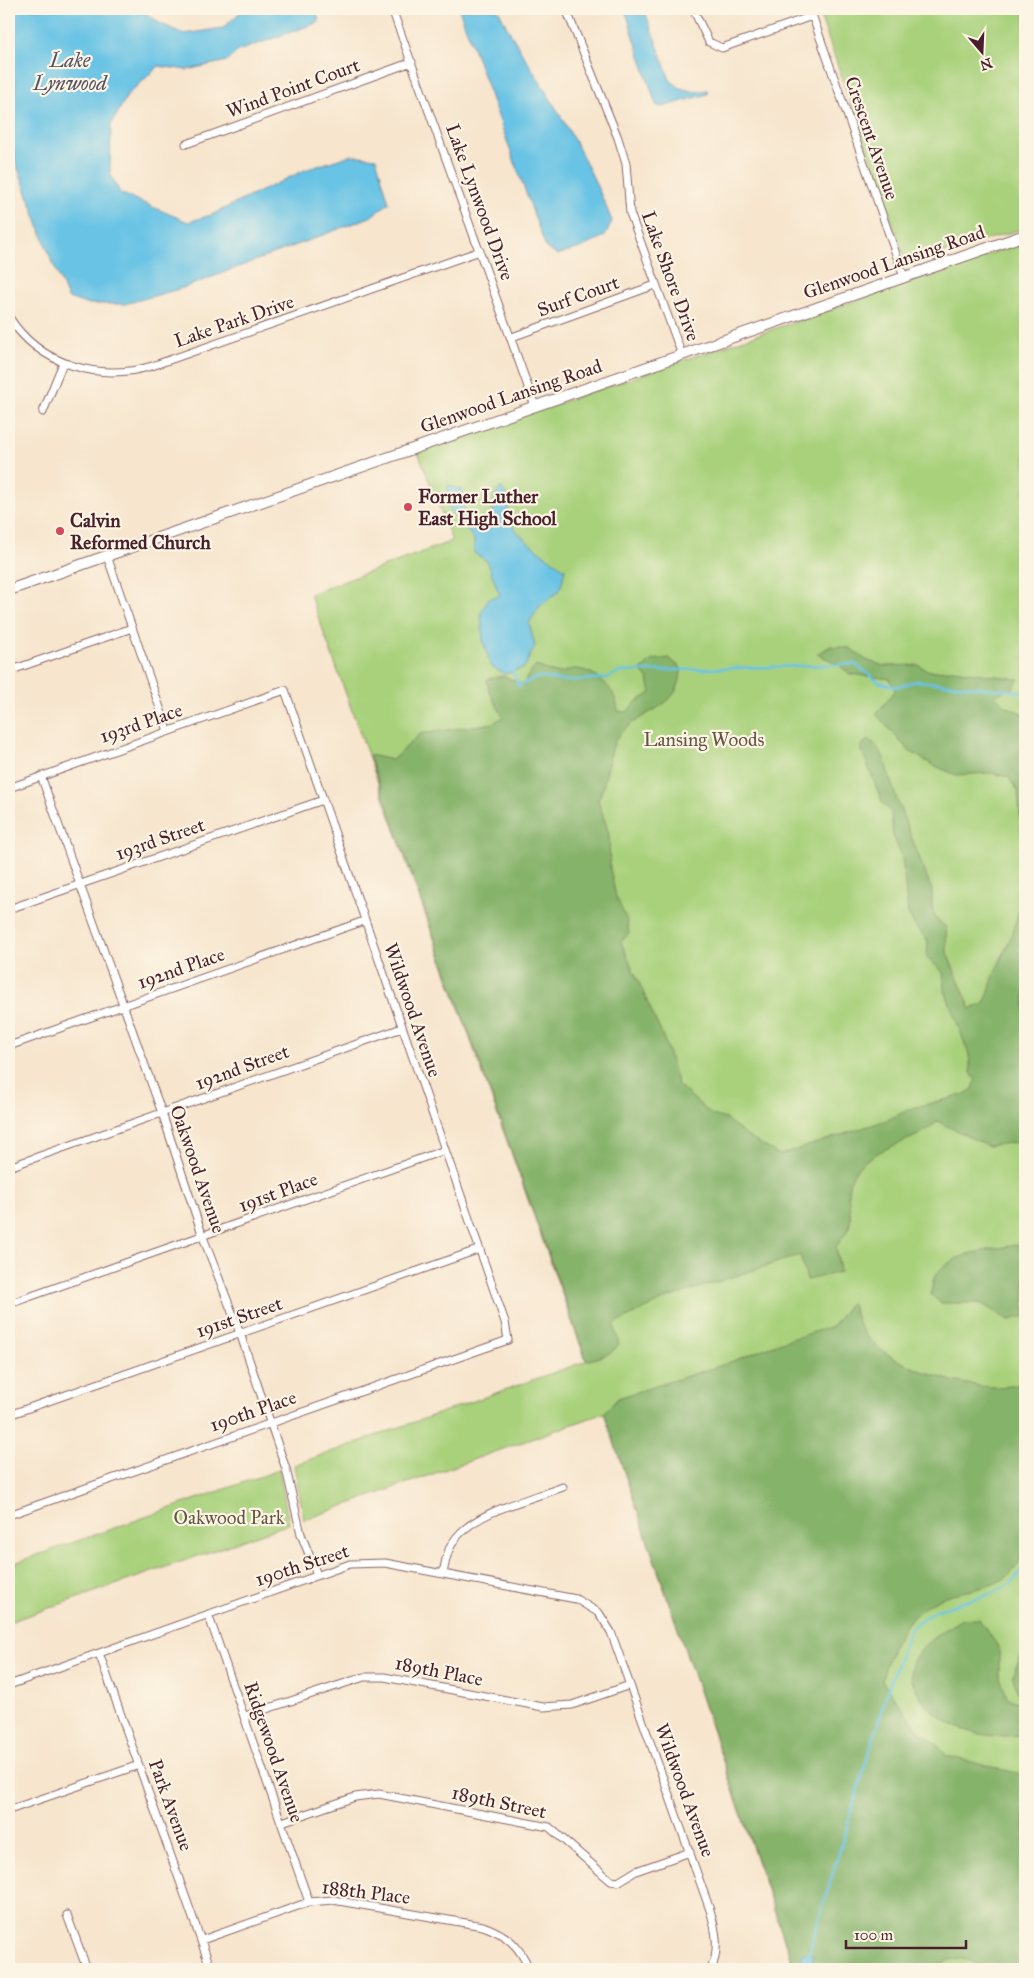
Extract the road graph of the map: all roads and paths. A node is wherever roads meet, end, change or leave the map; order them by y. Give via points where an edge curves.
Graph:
1 (392, 9) edge
2 (566, 9) edge
3 (693, 9) edge
4 (811, 12) edge
5 (412, 62) junction
6 (186, 144) dead end
7 (1025, 235) edge
8 (480, 252) junction
9 (904, 277) junction
10 (655, 286) junction
11 (9, 316) edge
12 (512, 337) junction
13 (682, 355) junction
14 (63, 363) junction
15 (535, 406) junction
16 (43, 412) dead end
17 (106, 556) junction
18 (9, 590) edge
19 (132, 628) junction
20 (9, 671) edge
21 (285, 690) joint
22 (168, 731) junction
23 (40, 776) junction
24 (9, 788) edge
25 (323, 800) junction
26 (80, 884) junction
27 (9, 909) edge
28 (364, 921) junction
29 (124, 1006) junction
30 (402, 1028) junction
31 (9, 1046) edge
32 (162, 1113) junction
33 (445, 1150) junction
34 (9, 1167) edge
35 (204, 1237) junction
36 (480, 1250) junction
37 (9, 1304) edge
38 (240, 1333) junction
39 (508, 1340) joint
40 (9, 1415) edge
41 (269, 1422) junction
42 (562, 1487) dead end
43 (9, 1515) edge
44 (443, 1574) junction
45 (317, 1575) junction
46 (208, 1614) junction
47 (607, 1623) joint
48 (99, 1653) junction
49 (9, 1685) edge
50 (630, 1685) junction
51 (245, 1716) junction
52 (139, 1764) junction
53 (9, 1810) edge
54 (282, 1822) junction
55 (690, 1852) junction
56 (309, 1902) junction
57 (67, 1915) dead end
58 (202, 1940) junction
59 (87, 1969) edge
60 (211, 1969) edge
61 (529, 1969) edge
62 (711, 1969) edge

1 - 5 street, Lake Lynwood Drive
2 - 10 street, Lake Shore Drive via 618,138 626,164 630,213
3 - 4 street via 709,42 722,48
4 - 9 street, Crescent Avenue
5 - 6 street, Wind Point Court
5 - 8 street, Lake Lynwood Drive
7 - 9 main road, Glenwood Lansing Road
8 - 12 street, Lake Lynwood Drive
8 - 14 street, Lake Park Drive via 142,369 98,372
9 - 13 main road, Glenwood Lansing Road
10 - 12 street, Surf Court
10 - 13 street, Lake Shore Drive
11 - 14 street, Lake Park Drive via 37,347
12 - 15 street, Lake Lynwood Drive
13 - 15 main road, Glenwood Lansing Road
14 - 16 street
15 - 17 main road, Glenwood Lansing Road
17 - 18 main road, Glenwood Lansing Road
17 - 19 street
19 - 20 street
19 - 22 street
21 - 22 street, 193rd Place
21 - 25 street, Wildwood Avenue
22 - 23 street, 193rd Place
23 - 24 street, 193rd Place
23 - 26 street, Oakwood Avenue
25 - 26 street, 193rd Street
25 - 28 street, Wildwood Avenue
26 - 27 street, 193rd Street
26 - 29 street, Oakwood Avenue
28 - 29 street, 192nd Place
28 - 30 street, Wildwood Avenue
29 - 31 street, 192nd Place
29 - 32 street, Oakwood Avenue
30 - 32 street, 192nd Street
30 - 33 street, Wildwood Avenue
32 - 34 street, 192nd Street
32 - 35 street, Oakwood Avenue
33 - 35 street, 191st Place
33 - 36 street, Wildwood Avenue
35 - 37 street, 191st Place
35 - 38 street, Oakwood Avenue
36 - 38 street, 191st Street
36 - 39 street, Wildwood Avenue
38 - 40 street, 191st Street
38 - 41 street, Oakwood Avenue
39 - 41 street, 190th Place
41 - 43 street, 190th Place
41 - 45 street, Oakwood Avenue via 286,1469 301,1534
42 - 44 street via 468,1525 451,1545
44 - 45 street, 190th Street via 372,1562 350,1564
44 - 47 street, 190th Street via 576,1599 594,1608
45 - 46 street, 190th Street
46 - 48 street, 190th Street
46 - 51 street, Ridgewood Avenue
47 - 50 street, Wildwood Avenue
48 - 49 street, 190th Street
48 - 52 street, Park Avenue
50 - 51 street, 189th Place via 572,1705 544,1707 384,1676 364,1677
50 - 55 street, Wildwood Avenue
51 - 54 street, Ridgewood Avenue
52 - 53 street
52 - 58 street, Park Avenue
54 - 55 street, 189th Street via 355,1797 379,1794 549,1827 611,1881 618,1882 636,1871
54 - 56 street, Ridgewood Avenue
55 - 62 street, Wildwood Avenue via 716,1932 716,1958
56 - 58 street, 188th Place
56 - 61 street, 188th Place via 333,1900 482,1926 501,1932 514,1943
57 - 59 street
58 - 60 street, Park Avenue

